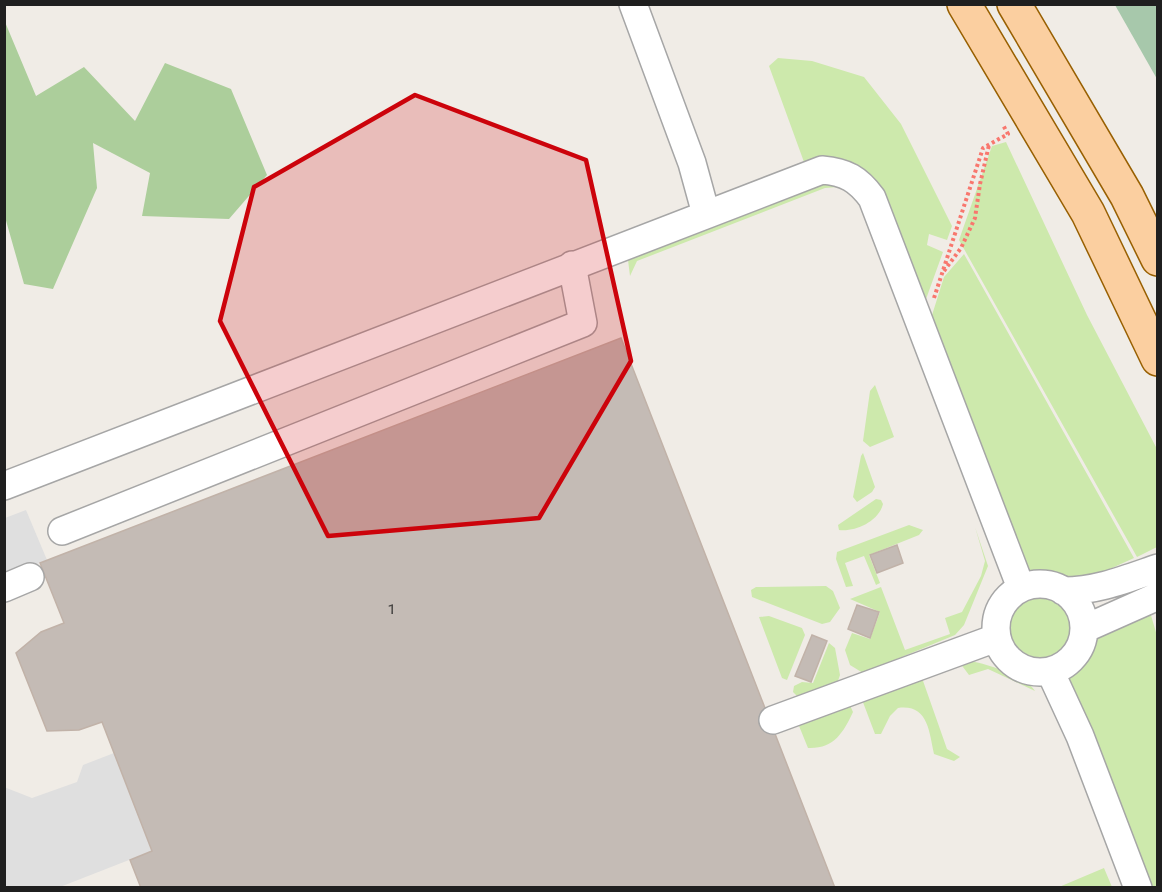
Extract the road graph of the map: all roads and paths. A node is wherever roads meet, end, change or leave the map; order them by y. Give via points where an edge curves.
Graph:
1 (633, 4) edge
2 (964, 4) edge
3 (1014, 4) edge
4 (1002, 124) dead end
5 (989, 144) junction
6 (706, 214) junction
7 (1158, 259) edge
8 (572, 265) junction
9 (942, 274) junction
10 (923, 333) junction
11 (1158, 359) edge
12 (4, 486) edge
13 (62, 531) dead end
14 (1158, 568) edge
15 (30, 577) dead end
16 (4, 588) edge
17 (1021, 588) junction
18 (1063, 591) junction
19 (1158, 596) edge
20 (1084, 629) junction
21 (996, 638) junction
22 (1050, 671) junction
23 (773, 720) dead end
24 (1138, 888) edge

1 - 6 lane via 692,163
2 - 11 main road via 1088,213
3 - 7 main road via 1127,196
4 - 5 path via 1008,134
5 - 9 path via 983,148
5 - 9 path via 975,218 961,248
6 - 8 lane
6 - 10 lane via 822,170 842,172 861,183 872,198
8 - 12 lane
8 - 13 lane via 582,323
9 - 10 path
10 - 17 lane
14 - 18 lane via 1105,587
15 - 16 lane
17 - 18 lane via 1049,585
17 - 21 lane via 1008,597 1000,610
18 - 20 lane via 1075,601
19 - 20 lane
20 - 22 lane via 1075,654
21 - 22 lane via 1008,658 1020,668
21 - 23 lane
22 - 24 lane via 1080,736

